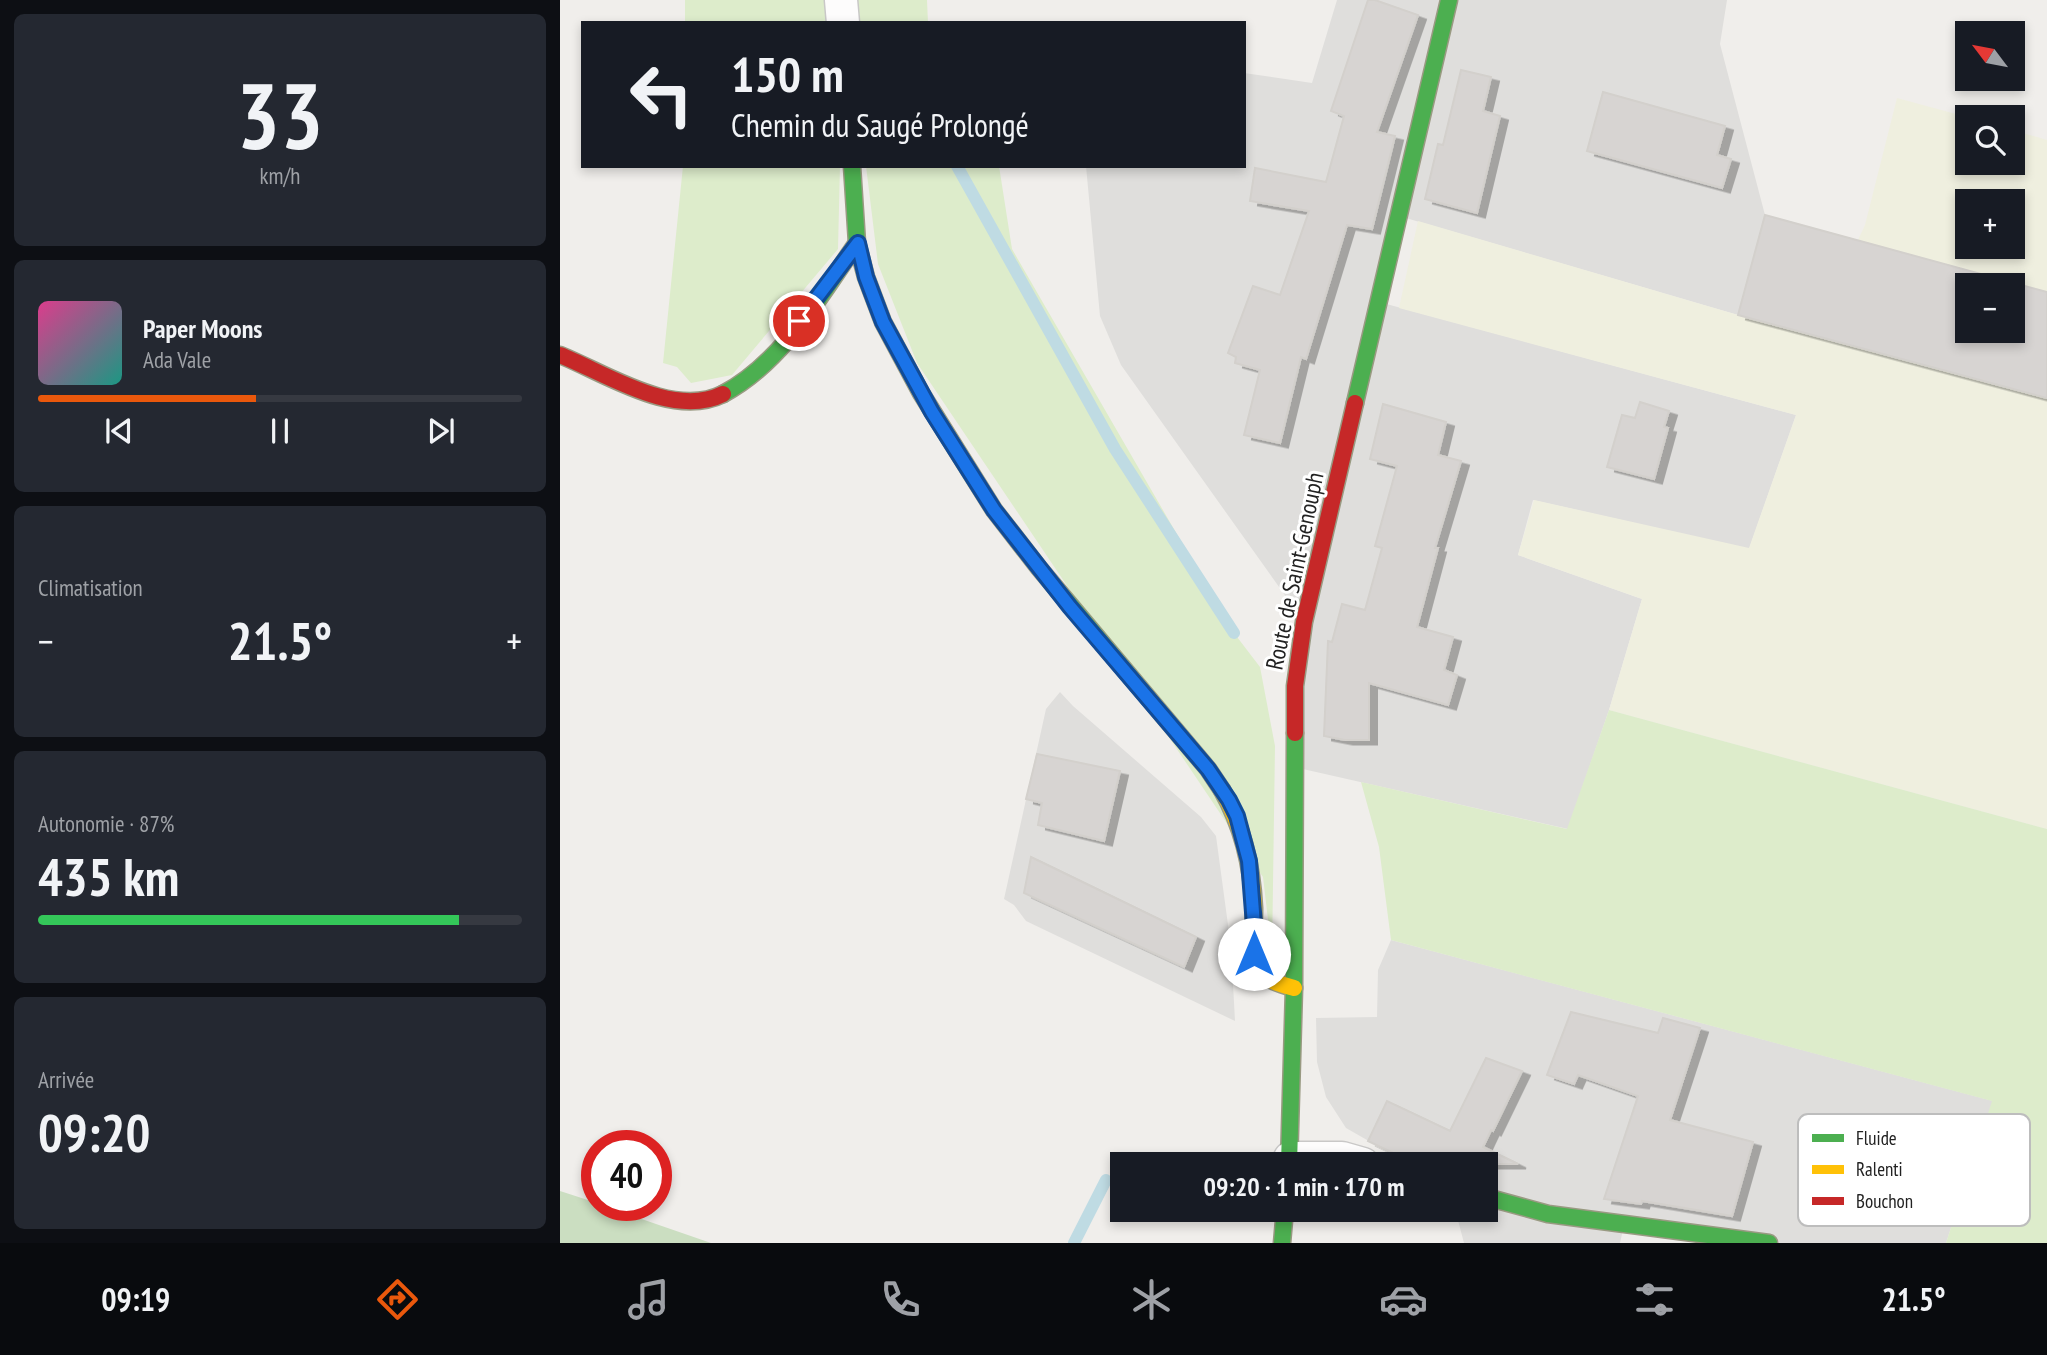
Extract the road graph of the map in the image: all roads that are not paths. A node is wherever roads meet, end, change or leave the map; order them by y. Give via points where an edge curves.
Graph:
1 (841, 0) edge
2 (1449, 0) edge
3 (843, 21) edge
4 (852, 168) edge
5 (858, 243) junction
6 (560, 355) edge
7 (1294, 988) junction
8 (1290, 1152) edge
9 (1498, 1200) edge
10 (1284, 1222) edge
11 (1282, 1243) edge
12 (1769, 1243) edge

1 - 3 street
2 - 7 street, Route de Saint-Genouph via 1304,622 1294,686
4 - 5 street
5 - 6 street via 762,366 718,396 668,399
5 - 7 street via 883,322 994,510 1229,800 1249,861 1254,954 1263,974
7 - 8 street, Route de Saint-Genouph
9 - 12 street via 1548,1214
10 - 11 street

